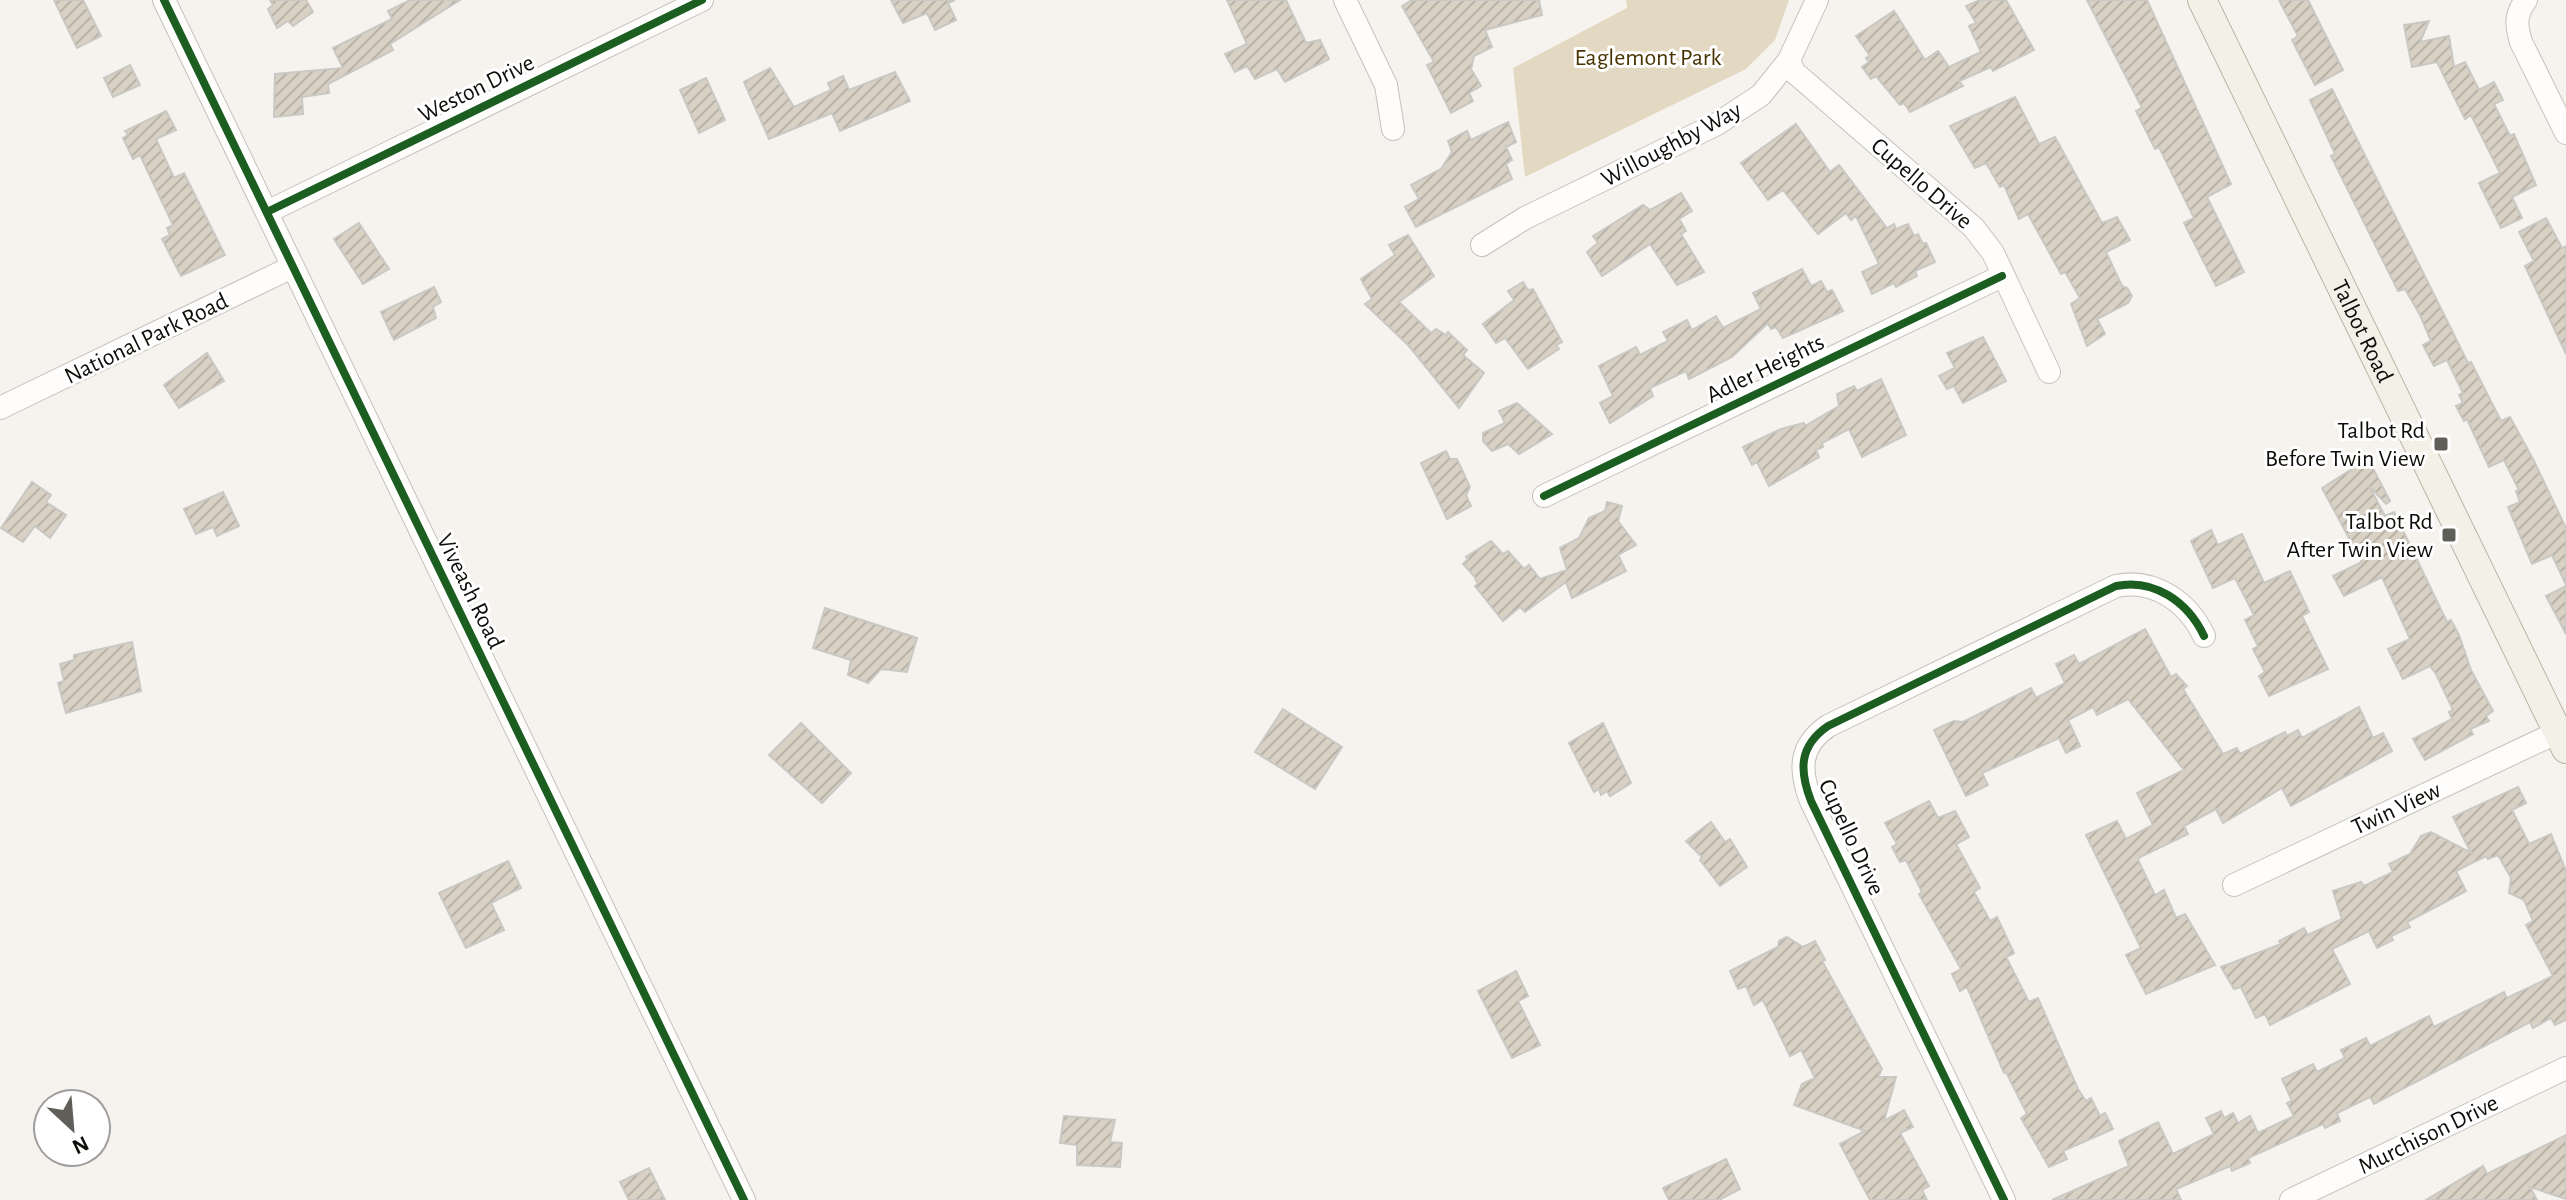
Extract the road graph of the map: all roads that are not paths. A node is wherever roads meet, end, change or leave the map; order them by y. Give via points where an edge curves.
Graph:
1 (164, 0) edge
2 (702, 0) edge
3 (1345, 0) edge
4 (1817, 0) edge
5 (2202, 0) edge
6 (2526, 0) edge
7 (1789, 60) junction
8 (1393, 129) dead end
9 (2566, 133) edge
10 (267, 212) junction
11 (1482, 245) dead end
12 (292, 267) junction
13 (2002, 276) junction
14 (2049, 372) dead end
15 (0, 408) edge
16 (1544, 496) dead end
17 (2204, 636) dead end
18 (2562, 740) edge
19 (2234, 885) dead end
20 (2566, 1068) edge
21 (2326, 1192) edge
22 (744, 1200) edge
23 (2004, 1200) edge
24 (2291, 1200) edge

1 - 10 street, Viveash Road
2 - 10 street, Weston Drive
3 - 8 street via 1386,85
4 - 7 street, Willoughby Way
5 - 18 main road, Talbot Road
6 - 9 street via 2516,26
7 - 11 street, Willoughby Way via 1761,95 1717,124 1525,218
7 - 13 street, Cupello Drive via 1794,72 1974,228
10 - 12 street, Viveash Road
12 - 15 street, National Park Road
12 - 22 street, Viveash Road
13 - 14 street, Cupello Drive
13 - 16 street, Adler Heights
17 - 23 street, Cupello Drive via 2188,610 2149,585 2116,586 1828,726 1815,735 1802,759 1811,801
18 - 19 street, Twin View
20 - 21 street, Murchison Drive
21 - 24 street, Murchison Drive

